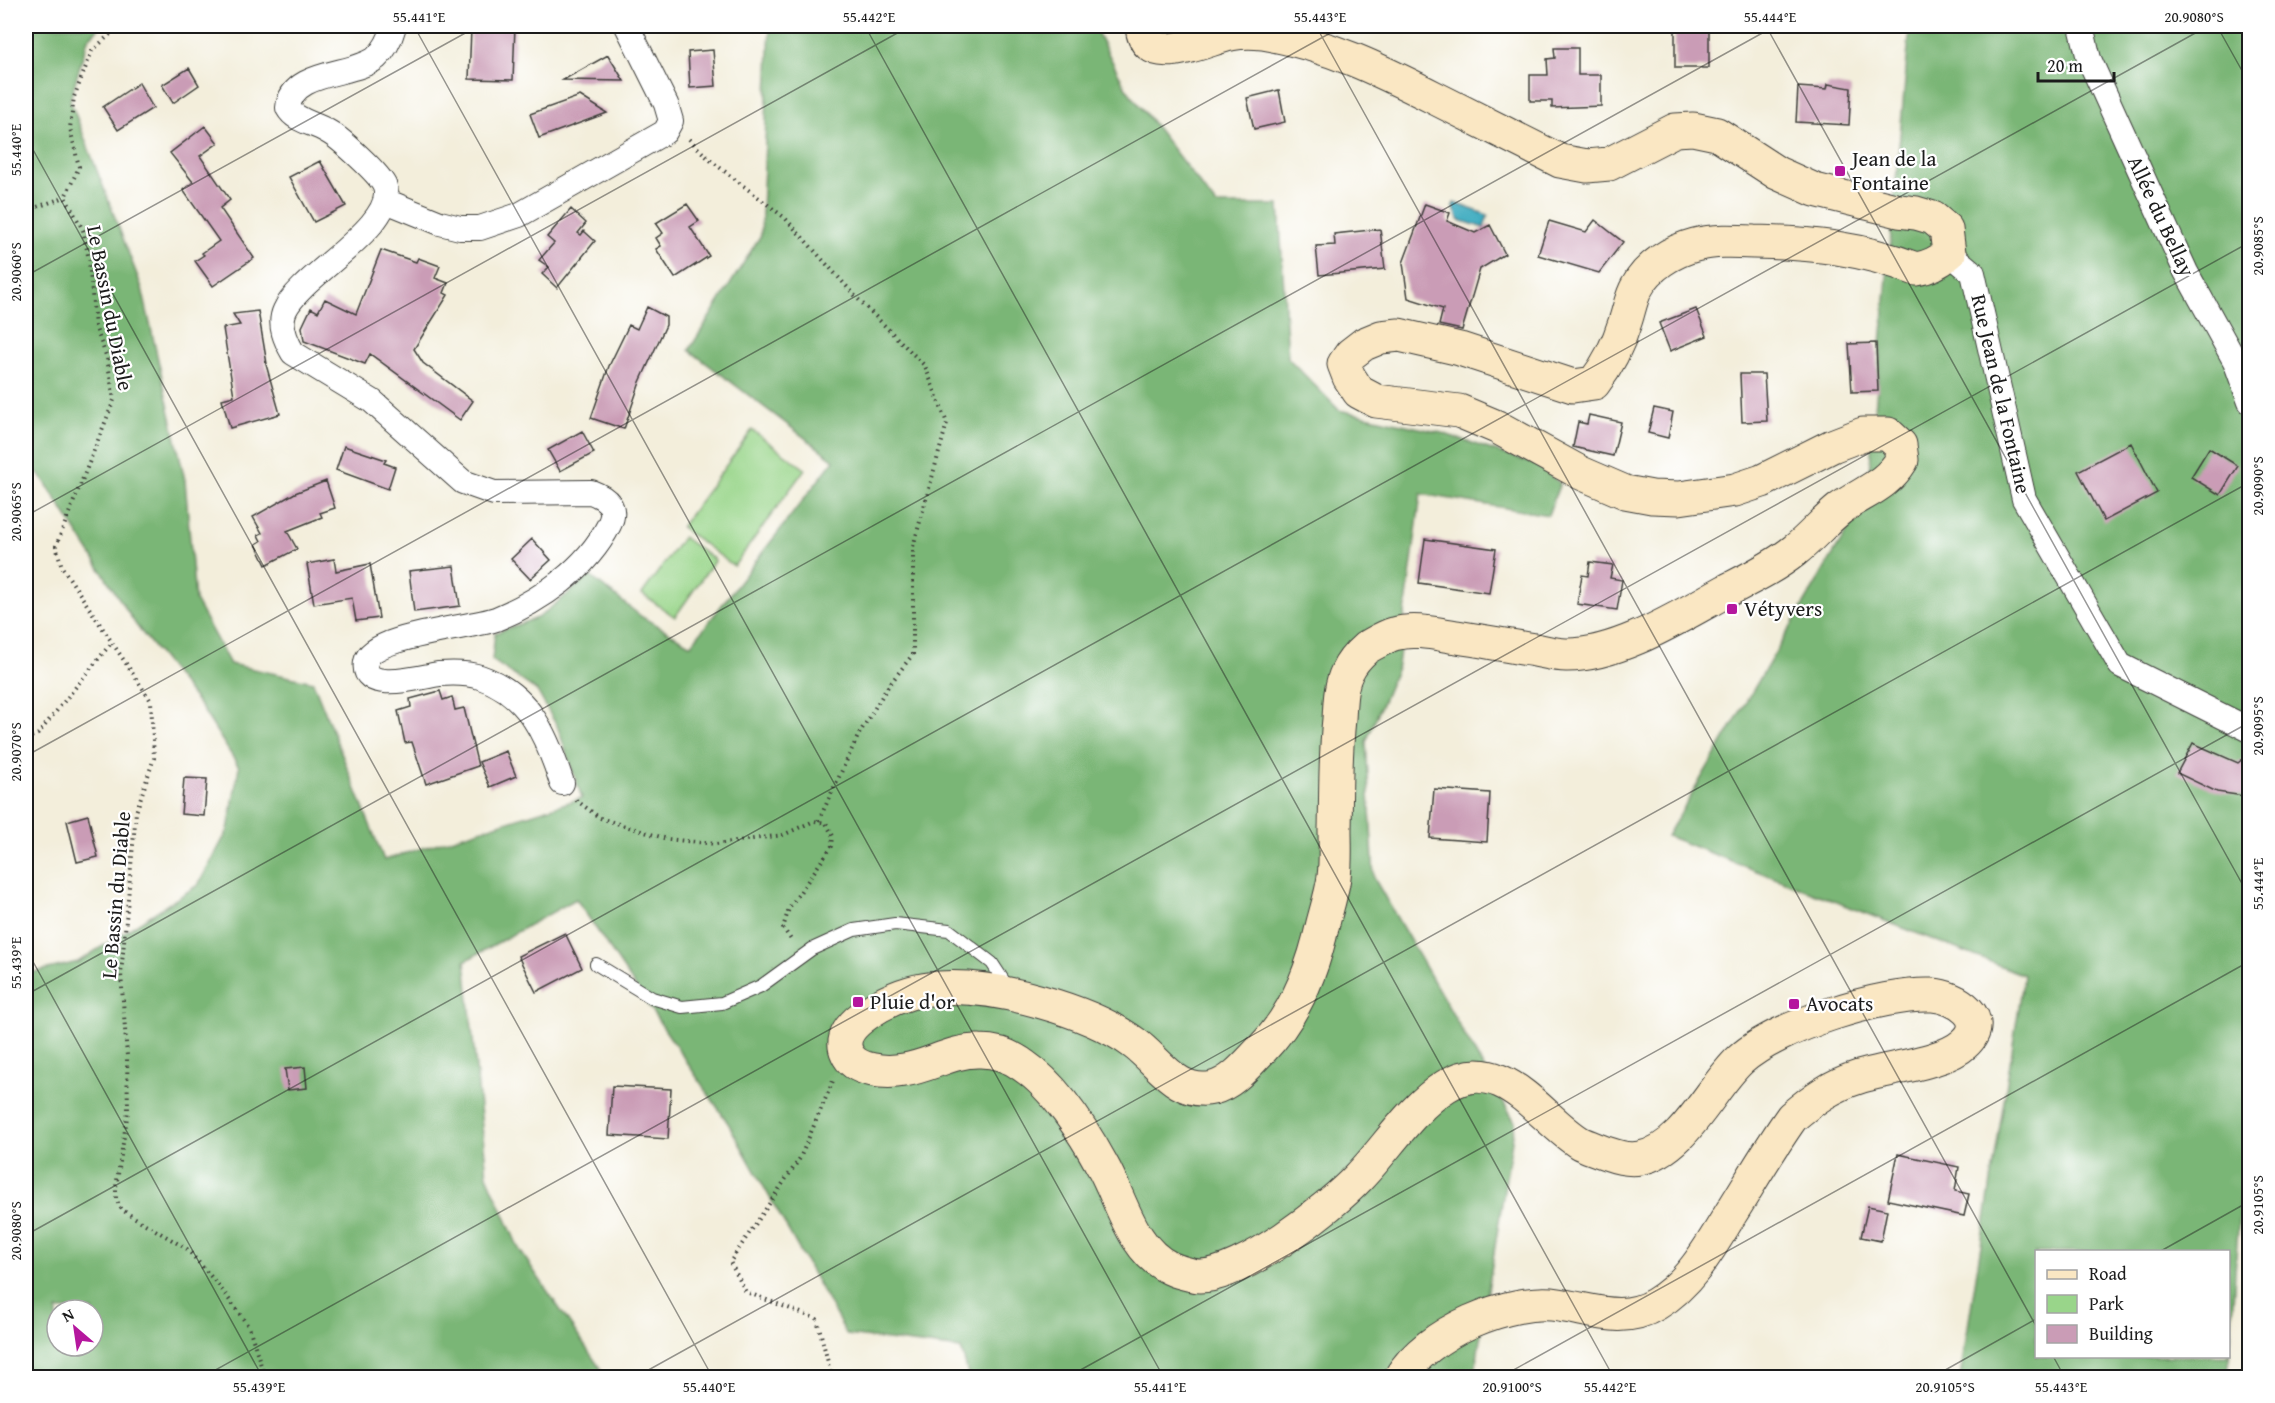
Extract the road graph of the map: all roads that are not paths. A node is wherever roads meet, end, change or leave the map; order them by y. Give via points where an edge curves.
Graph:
1 (394, 26) edge
2 (627, 26) edge
3 (1142, 26) edge
4 (2081, 26) edge
5 (386, 201) junction
6 (1949, 253) junction
7 (2250, 402) edge
8 (2250, 730) edge
9 (562, 783) road end
10 (596, 964) dead end
11 (1012, 995) junction
12 (1400, 1377) edge

1 - 5 street via 377,57 308,82 292,95 288,108 295,117 330,132 380,177 386,188
2 - 5 street via 666,104 668,127 500,223 460,228 440,224
3 - 6 main road via 1149,44 1172,50 1231,34 1258,33 1322,46 1363,62 1560,160 1587,166 1609,164 1675,130 1717,134 1777,173 1815,190 1933,218 1946,229
4 - 7 street, Allée du Bellay via 2089,59 2186,272 2235,361
5 - 9 street via 367,229 294,296 284,311 282,327 293,353 372,401 463,482 494,493 591,492 604,497 612,507 612,519 601,541 552,588 493,620 397,640 370,653 367,669 377,681 388,682 463,674 480,677 509,692 534,717 550,746
6 - 8 street, Rue Jean de la Fontaine via 1973,273 2024,499 2120,664
6 - 11 main road via 1940,261 1916,269 1841,247 1785,242 1722,241 1670,254 1636,288 1621,336 1607,367 1594,383 1573,386 1460,349 1399,335 1381,337 1351,354 1344,364 1359,392 1376,400 1459,411 1625,492 1679,498 1735,490 1863,434 1888,434 1900,445 1902,460 1893,475 1841,508 1774,565 1651,631 1611,647 1570,656 1423,632 1392,634 1369,646 1354,660 1343,679 1336,741 1335,873 1315,960 1297,1001 1275,1035 1226,1082 1214,1088 1194,1089 1167,1075 1136,1044 1105,1026 1071,1011
10 - 11 lane via 652,998 682,1007 722,1003 760,986 812,949 854,930 895,924 949,930 992,963
11 - 12 main road via 989,989 937,987 904,995 877,1007 848,1030 846,1052 856,1064 869,1069 901,1071 947,1055 978,1050 1004,1054 1026,1067 1053,1091 1100,1160 1153,1259 1177,1271 1203,1276 1233,1268 1292,1233 1355,1183 1441,1089 1464,1077 1490,1078 1512,1086 1582,1144 1619,1158 1635,1159 1650,1156 1672,1142 1744,1056 1808,1021 1917,995 1944,995 1970,1014 1974,1031 1960,1048 1834,1086 1792,1117 1702,1259 1658,1304 1626,1315 1532,1303 1499,1312 1441,1337 1419,1353

